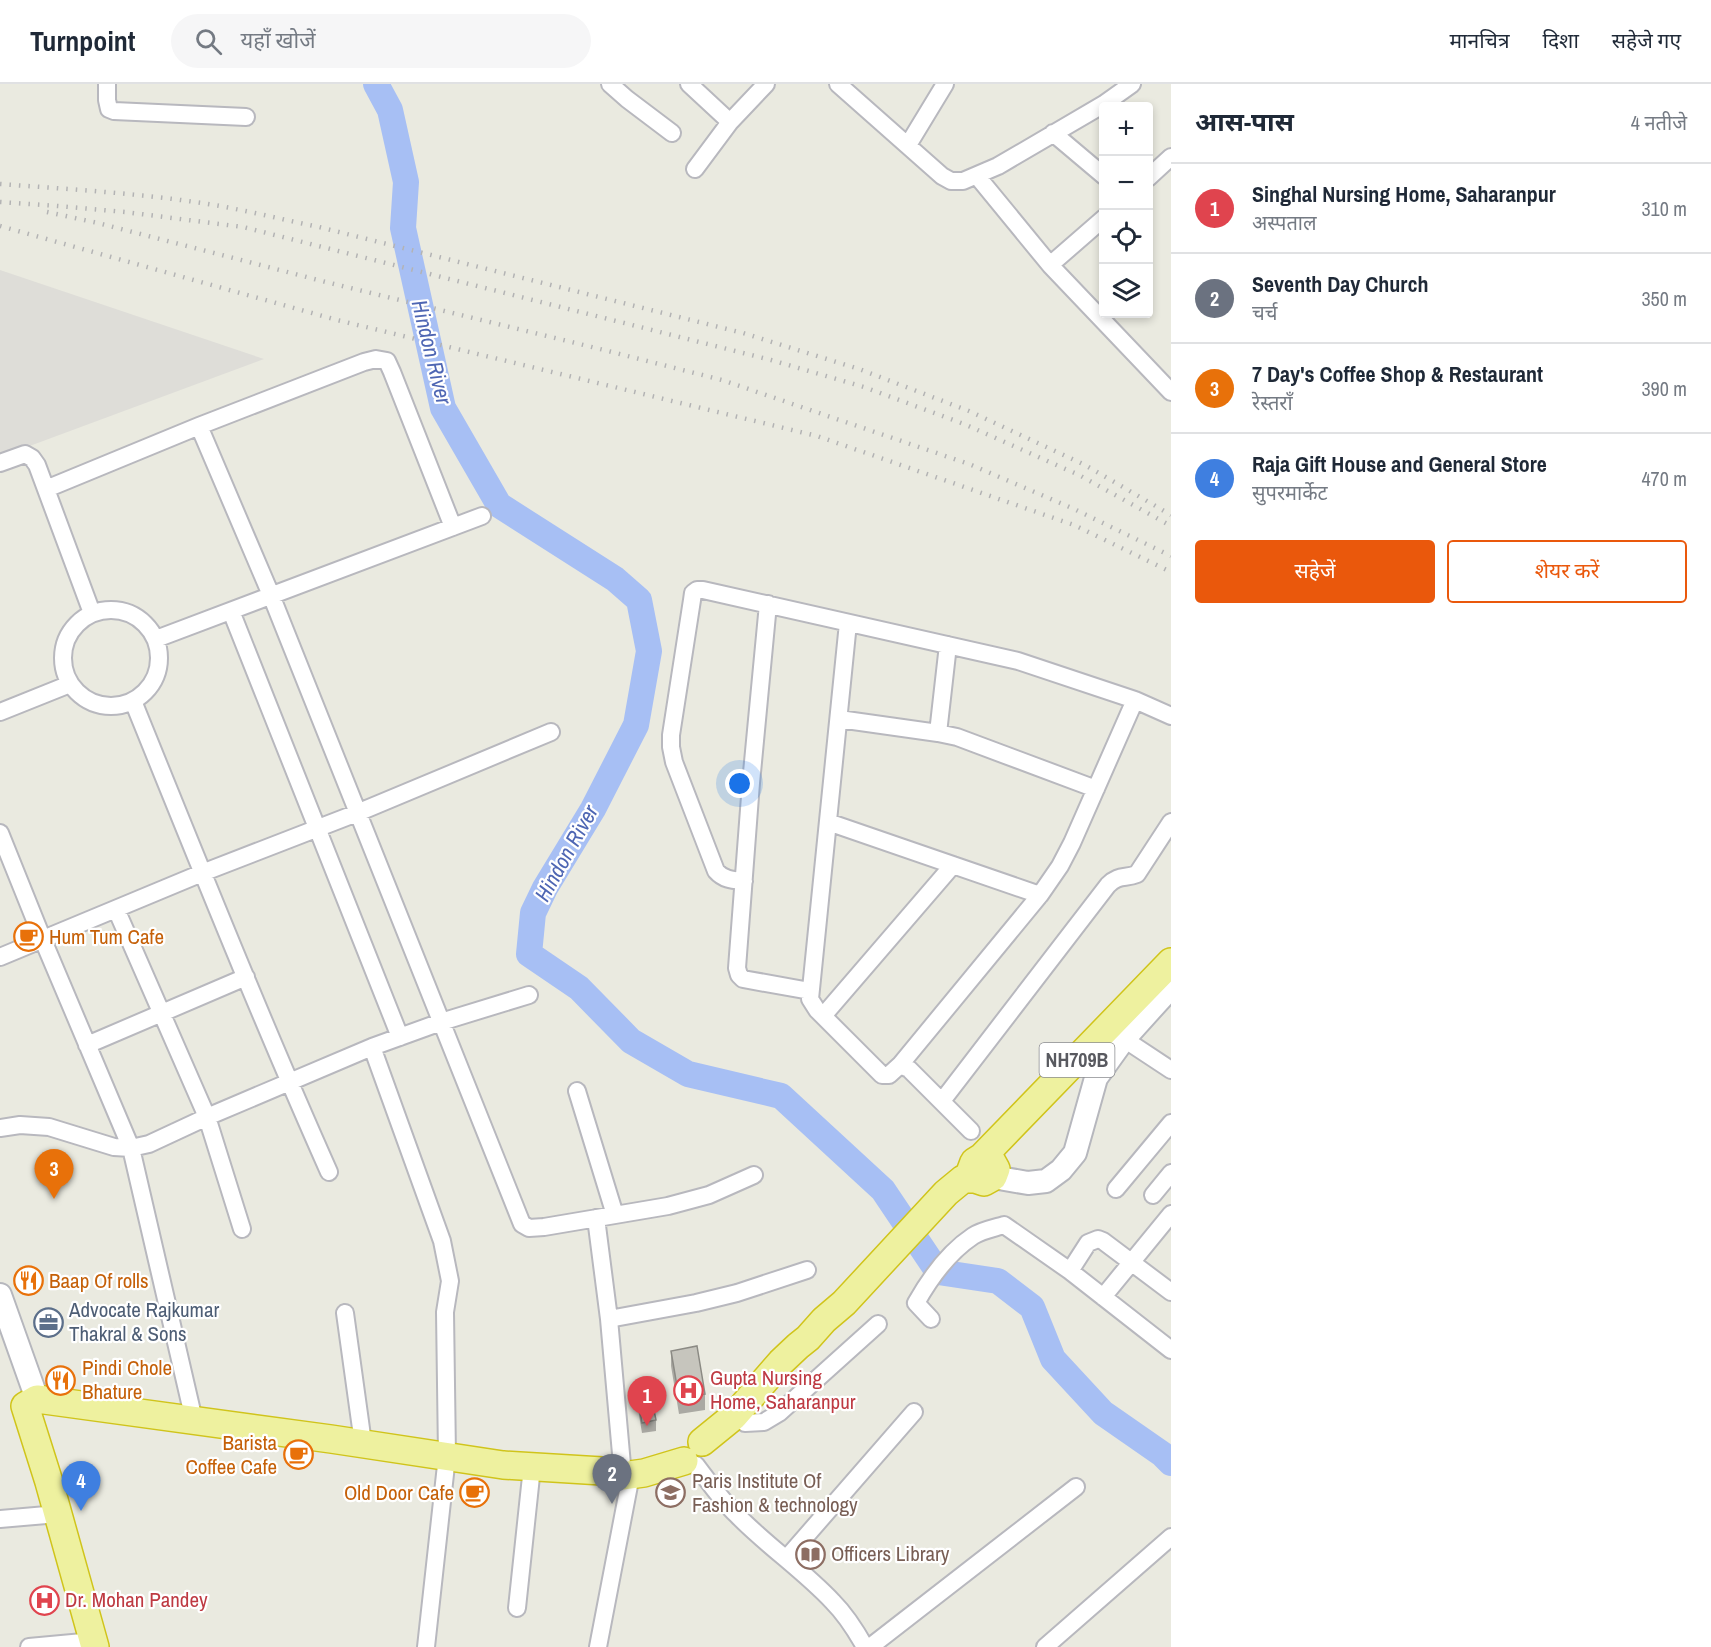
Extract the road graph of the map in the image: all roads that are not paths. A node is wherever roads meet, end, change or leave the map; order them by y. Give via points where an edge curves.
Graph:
1 (107, 84) edge
2 (610, 84) edge
3 (689, 84) edge
4 (766, 84) edge
5 (838, 84) edge
6 (945, 84) edge
7 (1132, 84) edge
8 (246, 117) dead end
9 (730, 122) junction
10 (672, 133) dead end
11 (1053, 133) junction
12 (908, 145) junction
13 (1171, 157) edge
14 (695, 169) dead end
15 (1099, 172) edge
16 (1153, 174) edge
17 (977, 176) junction
18 (1099, 222) edge
19 (1050, 265) junction
20 (1171, 392) edge
21 (200, 426) junction
22 (0, 463) edge
23 (46, 489) junction
24 (482, 516) dead end
25 (453, 527) junction
26 (272, 595) junction
27 (768, 604) junction
28 (231, 611) junction
29 (92, 613) junction
30 (848, 623) junction
31 (156, 639) junction
32 (948, 645) junction
33 (70, 684) junction
34 (1135, 700) junction
35 (134, 701) junction
36 (0, 712) edge
37 (1171, 716) edge
38 (839, 719) junction
39 (551, 732) dead end
40 (938, 733) junction
41 (1095, 789) junction
42 (357, 813) junction
43 (828, 822) junction
44 (1171, 822) edge
45 (316, 829) junction
46 (0, 833) edge
47 (952, 865) junction
48 (202, 873) junction
49 (744, 881) junction
50 (1040, 895) junction
51 (116, 909) junction
52 (43, 940) junction
53 (0, 957) edge
54 (1171, 962) edge
55 (246, 977) junction
56 (1171, 987) edge
57 (810, 991) junction
58 (529, 995) dead end
59 (162, 1013) junction
60 (823, 1016) junction
61 (441, 1022) junction
62 (400, 1037) junction
63 (1124, 1039) junction
64 (87, 1045) junction
65 (372, 1047) junction
66 (900, 1065) junction
67 (1171, 1070) edge
68 (290, 1082) junction
69 (577, 1091) dead end
70 (942, 1101) junction
71 (207, 1117) junction
72 (1171, 1123) edge
73 (0, 1128) edge
74 (971, 1131) dead end
75 (131, 1148) junction
76 (983, 1171) junction
77 (329, 1172) dead end
78 (1171, 1173) edge
79 (754, 1175) dead end
80 (1116, 1189) dead end
81 (1153, 1195) dead end
82 (1171, 1214) edge
83 (615, 1215) junction
84 (596, 1218) junction
85 (242, 1229) dead end
86 (1131, 1262) junction
87 (807, 1270) dead end
88 (1070, 1271) junction
89 (1171, 1292) edge
90 (0, 1295) edge
91 (1103, 1297) junction
92 (345, 1313) dead end
93 (609, 1319) junction
94 (931, 1319) dead end
95 (878, 1324) dead end
96 (0, 1335) edge
97 (808, 1338) junction
98 (1171, 1350) edge
99 (31, 1403) junction
100 (914, 1412) dead end
101 (194, 1420) junction
102 (745, 1424) junction
103 (363, 1443) junction
104 (694, 1454) junction
105 (447, 1456) junction
106 (532, 1467) junction
107 (618, 1470) junction
108 (1076, 1487) dead end
109 (58, 1514) junction
110 (0, 1519) edge
111 (1171, 1537) edge
112 (786, 1559) junction
113 (517, 1608) dead end
114 (100, 1645) edge
115 (29, 1647) edge
116 (426, 1647) edge
117 (598, 1647) edge
118 (865, 1647) edge
119 (870, 1647) edge
120 (1045, 1647) edge

1 - 8 street via 109,109 114,111
2 - 10 street
3 - 9 street
4 - 9 street
5 - 12 street
6 - 12 street
7 - 11 street
9 - 14 street
11 - 15 street
11 - 17 street
12 - 17 street via 951,181
13 - 16 street
17 - 19 street
18 - 19 street
19 - 20 street
21 - 23 street
21 - 25 street via 364,362 387,361
21 - 26 street
22 - 23 street via 25,454 37,465
23 - 29 street
24 - 25 street
25 - 26 street
26 - 28 street
26 - 42 street
27 - 30 street
27 - 49 street
27 - 49 street via 704,590 693,593 671,735 674,762 716,871 727,879
28 - 31 street
28 - 45 street
29 - 31 street via 123,611 137,616
29 - 33 street via 78,622 63,652
30 - 32 street
30 - 38 street
31 - 35 street via 159,667 146,692
32 - 34 street via 1018,661
32 - 40 street
33 - 35 street via 92,703 121,706
33 - 36 street
34 - 37 street
34 - 41 street
35 - 48 street
38 - 40 street
38 - 43 street
39 - 42 street
40 - 41 street via 973,742
41 - 50 street via 1060,866
42 - 45 street
42 - 61 street
43 - 47 street
43 - 57 street
44 - 70 street via 1141,871 1120,876 1108,885
45 - 48 street
45 - 62 street
46 - 52 street
47 - 50 street
47 - 60 street
48 - 51 street
48 - 55 street
49 - 57 street via 739,975 748,981
50 - 66 street
51 - 52 street
51 - 59 street
52 - 53 street
52 - 64 street
54 - 76 highway, NH709B
55 - 59 street
55 - 68 street
56 - 63 main road
57 - 60 street via 813,1005
58 - 61 street
59 - 64 street
59 - 71 street
60 - 66 street via 882,1075 889,1075
61 - 62 street
61 - 84 street via 522,1224 529,1228 544,1227
62 - 65 street
63 - 67 street
63 - 76 main road via 1096,1078 1075,1153 1061,1170 1046,1181 1028,1183
64 - 75 street
65 - 68 street
65 - 105 street via 447,1260
66 - 70 street
68 - 71 street
68 - 77 street
69 - 83 street
70 - 74 street
71 - 75 street via 149,1144
71 - 85 street
72 - 80 street
73 - 75 street via 49,1127 114,1147
75 - 101 street
76 - 97 highway, NH709B via 963,1179 946,1193
78 - 81 street
79 - 83 street via 709,1195
82 - 86 street
83 - 84 street
84 - 93 street
86 - 88 street via 1098,1239 1089,1243
86 - 89 street
86 - 91 street
87 - 93 street via 737,1293
88 - 91 street
88 - 94 street via 1004,1225 975,1235 951,1255 916,1303
90 - 99 main road
91 - 98 street
92 - 103 street
93 - 107 street
95 - 102 street via 779,1413 764,1422
96 - 99 main road
97 - 102 highway, NH709B via 790,1370
97 - 104 highway, NH709B
99 - 101 highway, NH709B
99 - 109 highway
99 - 114 highway
100 - 112 street
101 - 103 highway, NH709B
102 - 104 highway, NH709B
103 - 105 highway, NH709B
104 - 107 highway, NH709B via 644,1473
104 - 112 street via 714,1490
105 - 106 highway, NH709B
105 - 116 street
106 - 107 highway, NH709B
106 - 113 street
107 - 117 street
108 - 119 street
109 - 110 street
109 - 114 highway
111 - 120 street
112 - 118 street via 835,1603
114 - 115 street

